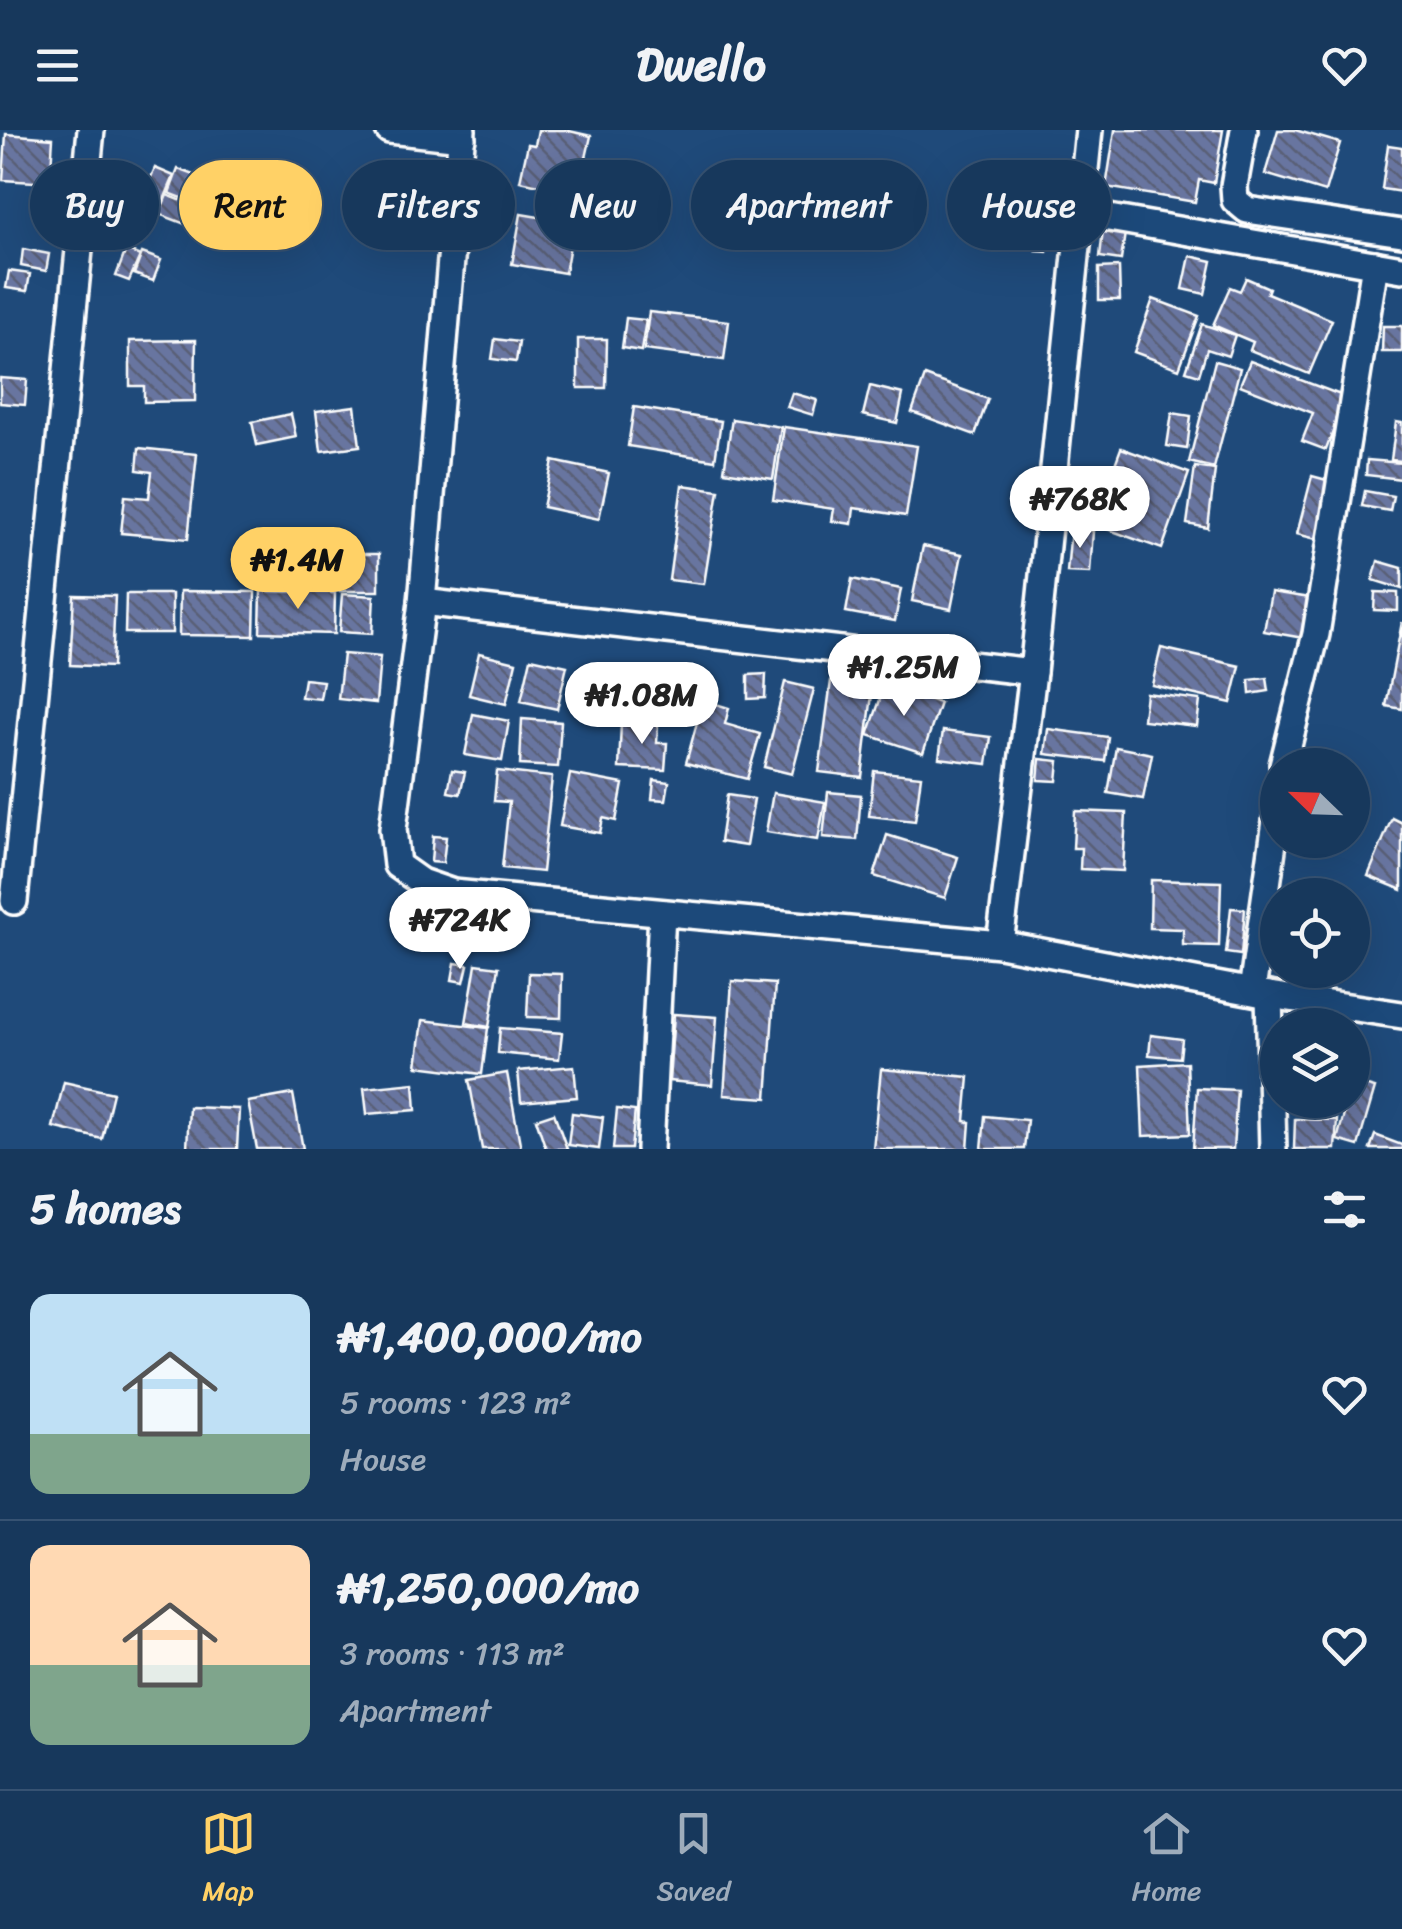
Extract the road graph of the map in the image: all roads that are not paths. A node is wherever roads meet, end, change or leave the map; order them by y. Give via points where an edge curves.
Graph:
1 (91, 130) edge
2 (389, 130) edge
3 (1089, 130) edge
4 (1244, 130) edge
5 (462, 134) edge
6 (1086, 160) edge
7 (1111, 218) edge
8 (1402, 233) edge
9 (1076, 250) edge
10 (1374, 264) junction
11 (1402, 269) edge
12 (422, 602) junction
13 (1033, 672) junction
14 (1287, 748) edge
15 (1273, 858) edge
16 (14, 900) dead end
17 (662, 913) junction
18 (1000, 944) junction
19 (1260, 993) junction
20 (1402, 1015) edge
21 (650, 1149) edge
22 (1272, 1149) edge

1 - 16 street
2 - 5 street
3 - 6 street
4 - 8 street via 1234,186 1235,200 1247,210
5 - 12 street
7 - 10 street
9 - 13 street
10 - 11 street
10 - 14 street via 1316,634
12 - 13 street
12 - 17 street via 394,829 398,864 421,882 453,893
13 - 18 street
15 - 19 street
17 - 18 street
17 - 21 street
18 - 19 street
19 - 20 street
19 - 22 street

